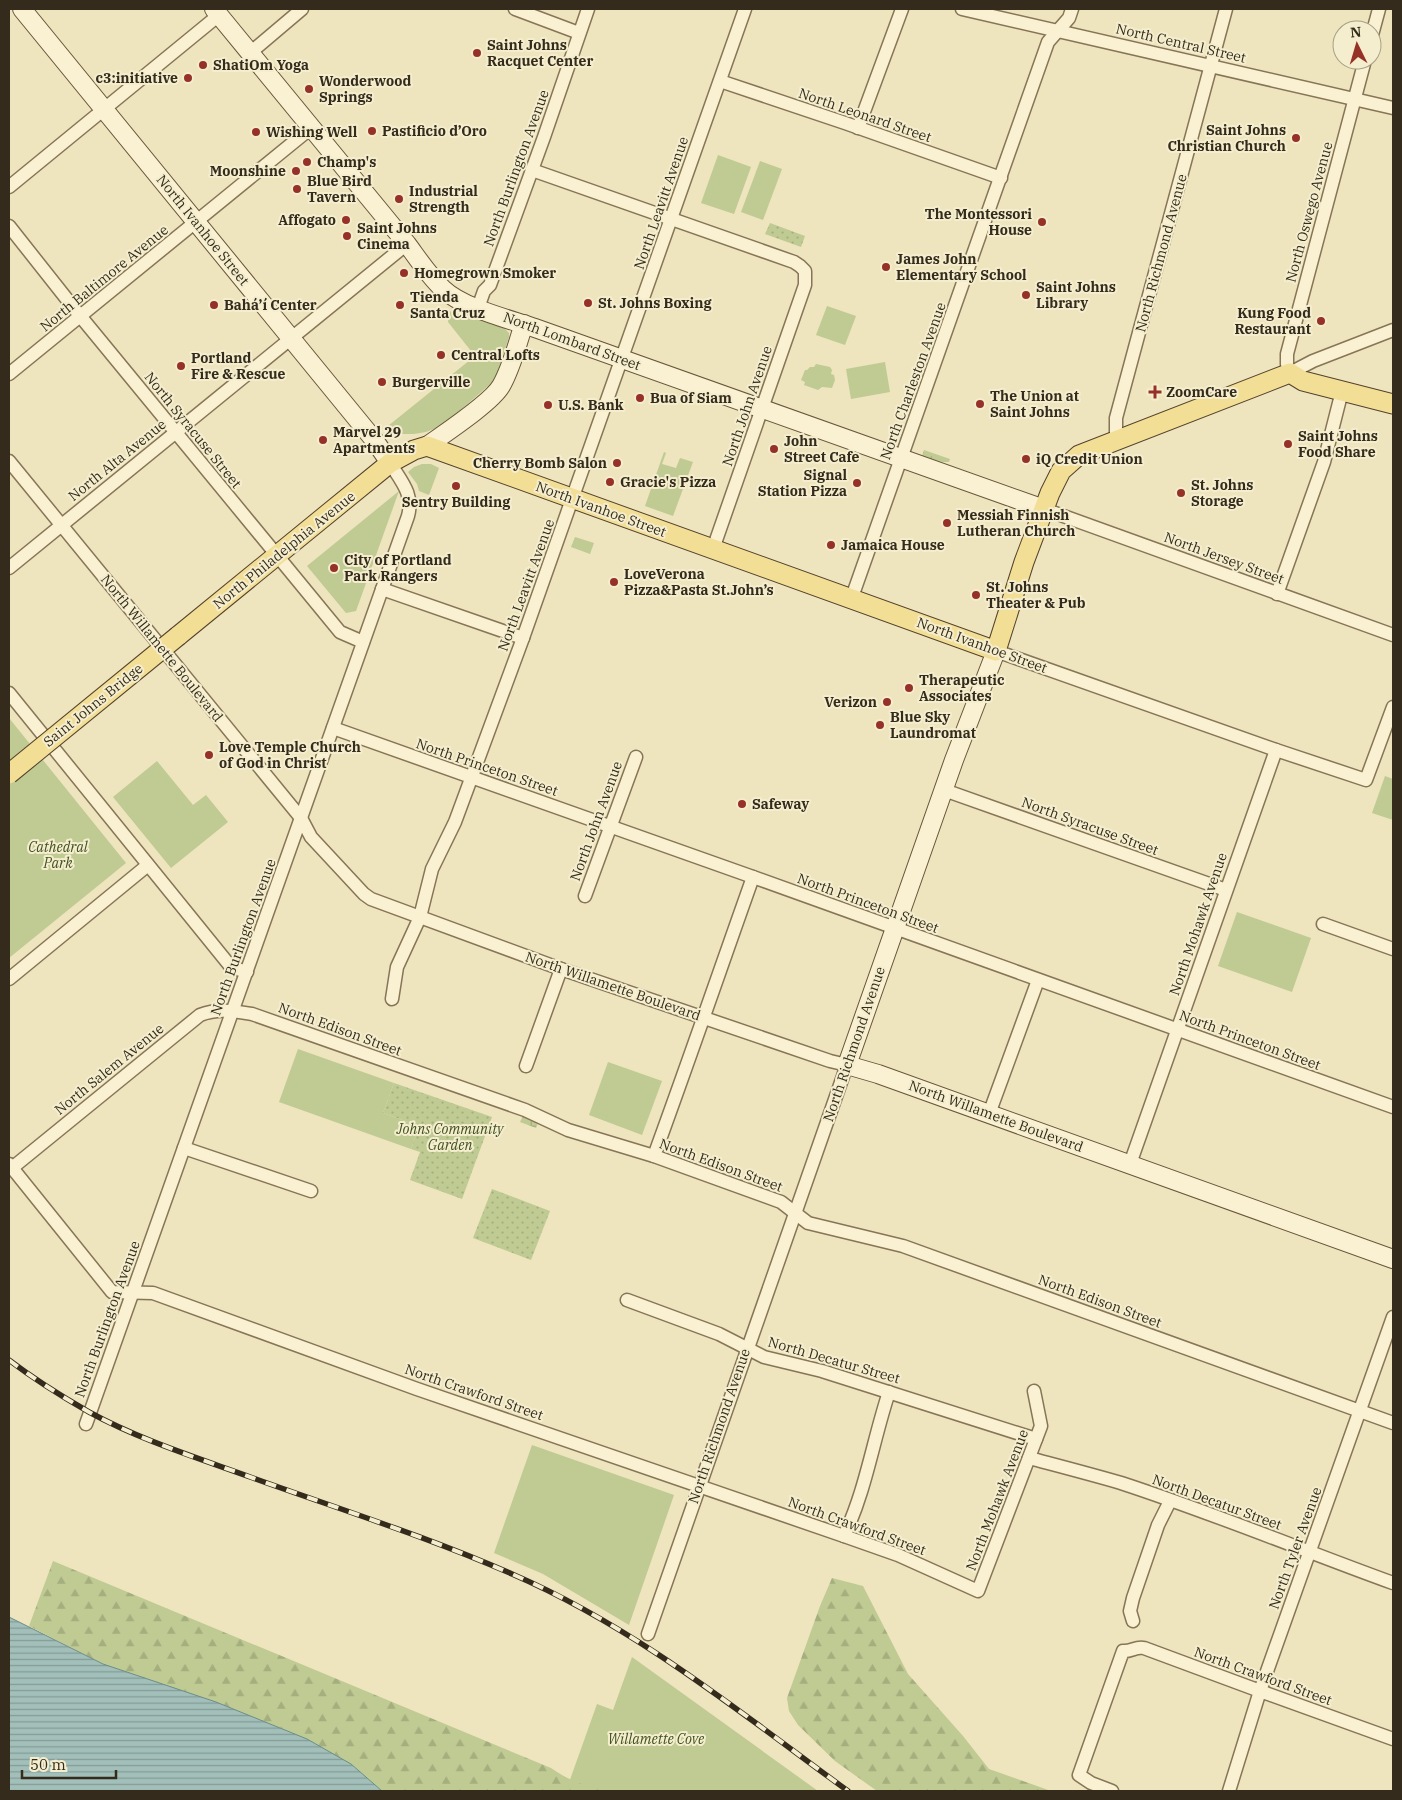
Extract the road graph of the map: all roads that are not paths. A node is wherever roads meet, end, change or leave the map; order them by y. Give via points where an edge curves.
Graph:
1 (22, 9) edge
2 (302, 9) edge
3 (514, 9) edge
4 (588, 9) edge
5 (745, 9) edge
6 (902, 9) edge
7 (962, 9) edge
8 (1072, 9) edge
9 (1226, 9) edge
10 (216, 12) edge
11 (1058, 30) junction
12 (580, 33) junction
13 (250, 53) junction
14 (1211, 66) junction
15 (1362, 70) edge
16 (720, 81) junction
17 (1355, 99) junction
18 (1393, 108) edge
19 (105, 109) junction
20 (311, 128) junction
21 (858, 128) junction
22 (532, 170) junction
23 (1001, 178) junction
24 (9, 187) edge
25 (672, 219) junction
26 (196, 223) junction
27 (9, 226) edge
28 (407, 244) junction
29 (478, 308) junction
30 (81, 317) junction
31 (524, 324) junction
32 (1393, 330) edge
33 (291, 337) junction
34 (622, 359) junction
35 (1290, 373) junction
36 (9, 374) edge
37 (1342, 391) junction
38 (1393, 404) edge
39 (762, 409) junction
40 (176, 431) junction
41 (1116, 440) junction
42 (427, 446) junction
43 (901, 459) junction
44 (9, 460) edge
45 (390, 463) junction
46 (573, 499) junction
47 (1044, 509) junction
48 (61, 525) junction
49 (712, 550) junction
50 (277, 556) junction
51 (9, 568) edge
52 (382, 589) junction
53 (1277, 594) junction
54 (851, 600) junction
55 (1393, 635) edge
56 (178, 636) joint
57 (523, 638) junction
58 (363, 642) junction
59 (996, 651) junction
60 (9, 693) edge
61 (1393, 707) edge
62 (333, 728) junction
63 (1276, 750) junction
64 (636, 757) dead end
65 (9, 774) edge
66 (472, 778) junction
67 (944, 790) junction
68 (301, 818) junction
69 (611, 827) junction
70 (148, 866) junction
71 (753, 877) junction
72 (1226, 890) junction
73 (585, 896) dead end
74 (420, 917) junction
75 (1323, 924) dead end
76 (895, 929) junction
77 (1393, 949) edge
78 (561, 969) junction
79 (247, 972) junction
80 (9, 979) edge
81 (1038, 980) junction
82 (392, 999) dead end
83 (233, 1010) junction
84 (703, 1017) junction
85 (1177, 1030) junction
86 (846, 1065) junction
87 (526, 1066) dead end
88 (1393, 1107) edge
89 (990, 1114) junction
90 (184, 1148) junction
91 (654, 1156) junction
92 (1130, 1164) junction
93 (10, 1166) edge
94 (311, 1191) dead end
95 (795, 1213) junction
96 (1393, 1259) edge
97 (133, 1293) junction
98 (627, 1300) dead end
99 (1393, 1317) edge
100 (747, 1348) junction
101 (1034, 1391) dead end
102 (889, 1392) junction
103 (1360, 1411) junction
104 (1393, 1423) edge
105 (86, 1424) dead end
106 (1036, 1439) junction
107 (1029, 1458) junction
108 (698, 1487) junction
109 (1170, 1501) junction
110 (844, 1536) junction
111 (1310, 1551) junction
112 (1393, 1583) edge
113 (978, 1590) joint
114 (1133, 1621) dead end
115 (648, 1634) dead end
116 (1260, 1692) junction
117 (1393, 1739) edge
118 (1112, 1791) edge
119 (1229, 1791) edge

1 - 19 main road, North Ivanhoe Street
2 - 13 street
3 - 12 street
4 - 12 street, North Burlington Avenue
5 - 16 street, North Leavitt Avenue
6 - 21 street
7 - 11 street, North Central Street
8 - 11 street, North Charleston Avenue
9 - 14 street, North Richmond Avenue
10 - 13 main road, North Lombard Street
10 - 19 street
11 - 14 street, North Central Street
11 - 23 street, North Charleston Avenue via 1048,42
12 - 22 street, North Burlington Avenue
13 - 20 main road, North Lombard Street
14 - 17 street, North Central Street
14 - 41 street, North Richmond Avenue via 1116,418
15 - 17 street, North Oswego Avenue
16 - 21 street, North Leonard Street
16 - 25 street, North Leavitt Avenue
17 - 18 street, North Central Street
17 - 35 street, North Oswego Avenue via 1287,354
19 - 24 street
19 - 26 main road, North Ivanhoe Street
20 - 26 street, North Baltimore Avenue
20 - 28 main road, North Lombard Street
21 - 23 street, North Leonard Street
22 - 25 street
22 - 29 street, North Burlington Avenue via 490,285 484,291
23 - 43 street, North Charleston Avenue
25 - 34 street, North Leavitt Avenue
25 - 39 street, North John Avenue via 794,262 805,271 805,285
26 - 30 street, North Baltimore Avenue
26 - 33 main road, North Ivanhoe Street
27 - 30 street, North Syracuse Street
28 - 29 main road, North Lombard Street via 443,289
28 - 33 street, North Alta Avenue
29 - 31 main road, North Lombard Street
30 - 36 street, North Baltimore Avenue
30 - 40 street, North Syracuse Street
31 - 34 main road, North Lombard Street
31 - 42 main road via 509,370 498,391
32 - 35 street
33 - 40 street, North Alta Avenue
33 - 45 main road, North Ivanhoe Street
34 - 39 main road, North Lombard Street
34 - 46 street, North Leavitt Avenue
35 - 37 main road via 1303,381
35 - 41 main road
37 - 38 main road
37 - 53 street via 1324,462
39 - 43 main road, North Lombard Street
39 - 49 street, North John Avenue
40 - 48 street, North Alta Avenue
40 - 50 street, North Syracuse Street
41 - 47 main road, North Richmond Avenue via 1072,460 1058,476
42 - 45 main road
42 - 46 main road, North Ivanhoe Street
43 - 47 main road, North Lombard Street
43 - 54 street, North Charleston Avenue
44 - 48 street, North Willamette Boulevard
45 - 50 main road, North Philadelphia Avenue
45 - 52 street, North Burlington Avenue via 406,486 411,506
46 - 49 main road, North Ivanhoe Street
46 - 57 street, North Leavitt Avenue
47 - 53 street, North Jersey Street
47 - 59 main road, North Richmond Avenue
48 - 51 street, North Alta Avenue
48 - 68 street, North Willamette Boulevard
49 - 54 main road, North Ivanhoe Street
50 - 56 main road, North Philadelphia Avenue
50 - 58 street, North Syracuse Street via 340,632
52 - 57 street
52 - 58 street, North Burlington Avenue
53 - 55 street, North Jersey Street
54 - 59 main road, North Ivanhoe Street
56 - 65 main road, Saint Johns Bridge, bridge
57 - 66 street, North Leavitt Avenue
58 - 62 street, North Burlington Avenue
59 - 63 street, North Ivanhoe Street
59 - 67 main road, North Richmond Avenue
60 - 70 street
61 - 63 street, North Ivanhoe Street via 1366,780
62 - 66 street, North Princeton Street
62 - 68 street, North Burlington Avenue
63 - 72 street, North Mohawk Avenue
64 - 69 street, North John Avenue
66 - 69 street, North Princeton Street
66 - 74 street, North Leavitt Avenue via 432,869
67 - 72 street, North Syracuse Street
67 - 76 main road, North Richmond Avenue
68 - 74 street, North Willamette Boulevard via 312,837 366,896
68 - 79 street, North Burlington Avenue
69 - 71 street, North Princeton Street
69 - 73 street, North John Avenue
70 - 79 street via 231,967
70 - 80 street
71 - 76 street, North Princeton Street
71 - 84 street
72 - 85 street, North Mohawk Avenue
74 - 78 street, North Willamette Boulevard
74 - 82 street, North Leavitt Avenue via 397,967
75 - 77 street
76 - 81 street, North Princeton Street
76 - 86 main road, North Richmond Avenue
78 - 84 street, North Willamette Boulevard
78 - 87 street
79 - 83 street, North Burlington Avenue
81 - 85 street, North Princeton Street
81 - 89 street
83 - 90 street, North Burlington Avenue
83 - 91 street, North Edison Street via 525,1110 568,1130
83 - 93 street, North Salem Avenue via 200,1015
84 - 86 street, North Willamette Boulevard
84 - 91 street
85 - 88 street, North Princeton Street
85 - 92 street, North Mohawk Avenue
86 - 89 main road, North Willamette Boulevard
86 - 95 street, North Richmond Avenue
89 - 92 main road, North Willamette Boulevard
90 - 94 street
90 - 97 street, North Burlington Avenue
91 - 95 street, North Edison Street via 781,1202
92 - 96 main road, North Willamette Boulevard
93 - 97 street, North Crawford Street via 112,1292
95 - 100 street, North Richmond Avenue
95 - 103 street, North Edison Street via 808,1223 903,1246
97 - 105 street, North Burlington Avenue
97 - 108 street, North Crawford Street via 153,1293
98 - 100 street, North Decatur Street via 719,1334
99 - 103 street, North Tyler Avenue
100 - 102 street, North Decatur Street via 764,1357
100 - 108 street, North Richmond Avenue
101 - 106 street, North Mohawk Avenue via 1041,1426
102 - 106 street, North Decatur Street
102 - 110 street via 855,1514
103 - 104 street, North Edison Street
103 - 111 street, North Tyler Avenue
106 - 107 street, North Mohawk Avenue
107 - 109 street, North Decatur Street via 1120,1483
107 - 113 street, North Mohawk Avenue
108 - 110 street, North Crawford Street
108 - 115 street, North Richmond Avenue
109 - 111 street, North Decatur Street
109 - 114 street via 1158,1525 1133,1598 1130,1611
110 - 113 street, North Crawford Street
111 - 112 street, North Decatur Street
111 - 116 street, North Tyler Avenue
116 - 117 street, North Crawford Street
116 - 118 street, North Crawford Street via 1144,1648 1123,1651 1079,1775
116 - 119 street, North Tyler Avenue

